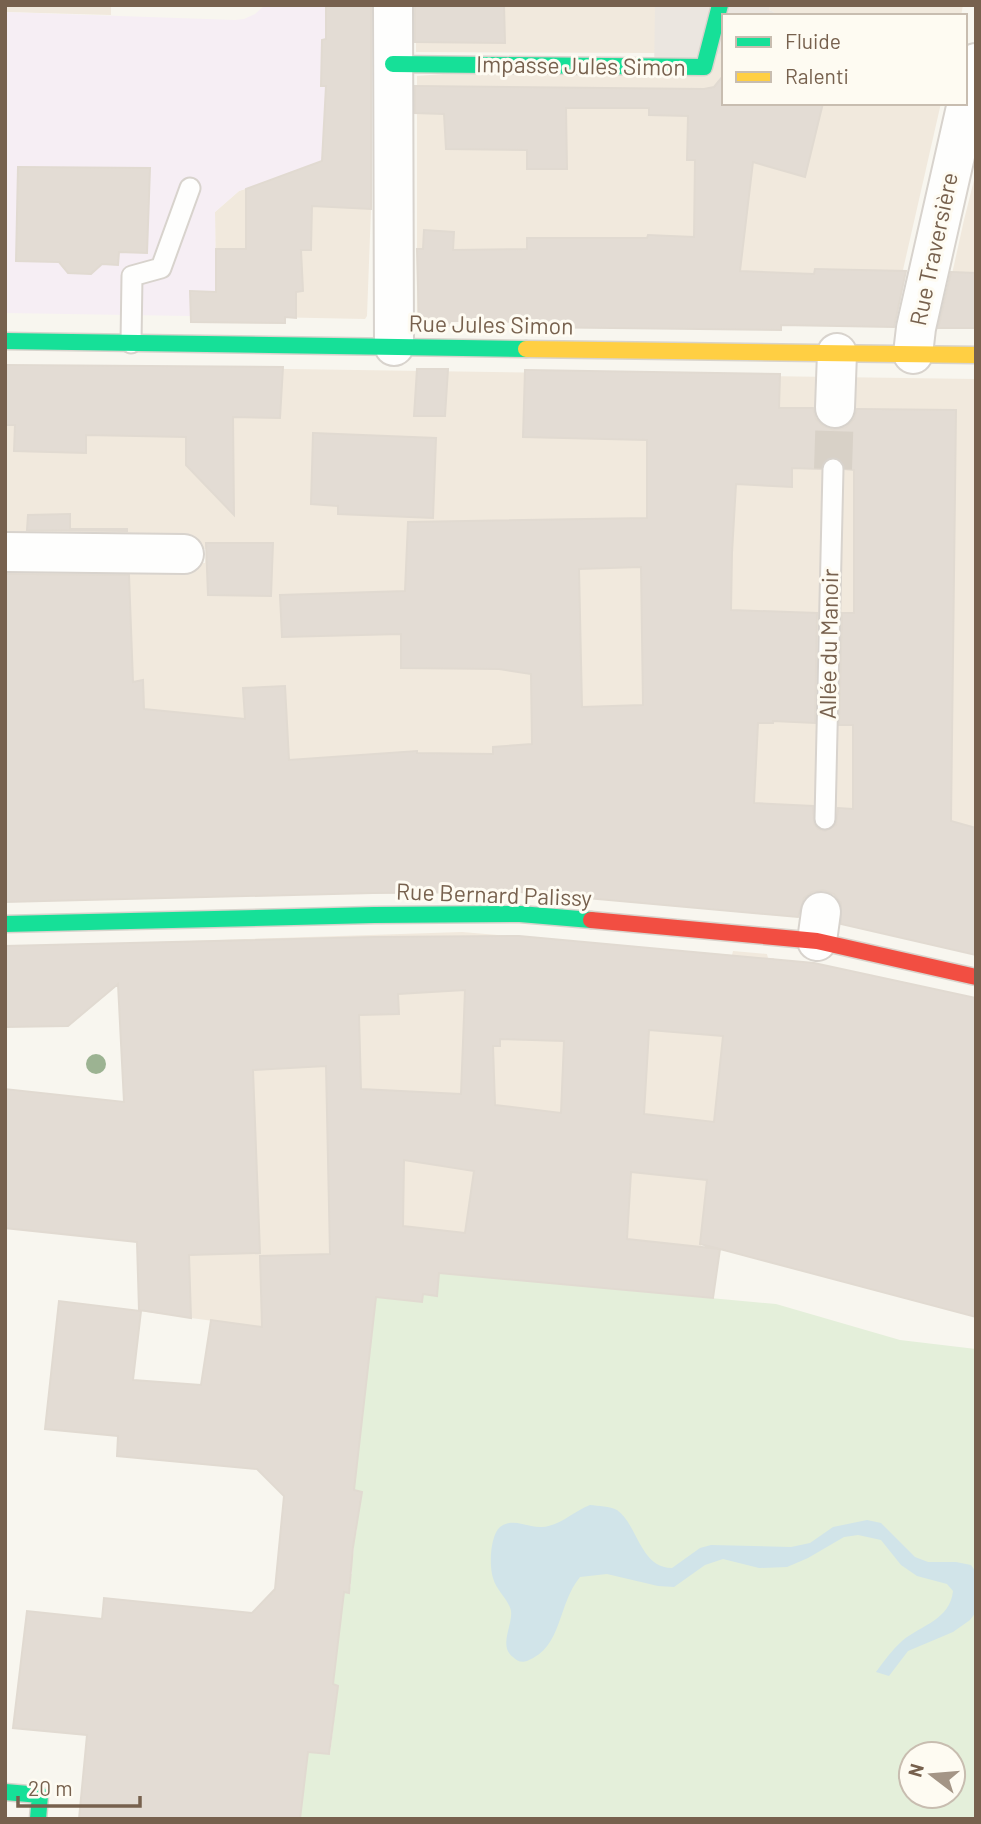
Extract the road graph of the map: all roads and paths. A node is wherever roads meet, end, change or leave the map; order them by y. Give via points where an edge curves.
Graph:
1 (393, 5) edge
2 (720, 5) edge
3 (976, 63) edge
4 (393, 64) junction
5 (967, 103) edge
6 (966, 105) edge
7 (190, 188) dead end
8 (5, 341) edge
9 (131, 343) junction
10 (394, 346) junction
11 (837, 353) junction
12 (913, 354) junction
13 (976, 355) edge
14 (835, 408) tunnel mouth
15 (834, 469) tunnel mouth
16 (5, 552) edge
17 (184, 554) dead end
18 (825, 819) dead end
19 (5, 925) edge
20 (976, 977) edge
21 (5, 1793) edge
22 (38, 1819) edge

1 - 4 street
2 - 4 street, Impasse Jules Simon via 704,67
3 - 5 street, Rue Traversière
4 - 10 street
6 - 12 street, Rue Traversière
7 - 9 lane via 160,268 132,276
8 - 9 street, Rue Jules Simon
9 - 10 street, Rue Jules Simon
10 - 11 street, Rue Jules Simon
11 - 12 street, Rue Jules Simon
11 - 14 street
12 - 13 street, Rue Jules Simon
15 - 18 lane, Allée du Manoir
16 - 17 street
19 - 20 street, Rue Bernard Palissy via 520,914 819,926
21 - 22 street via 40,1795

